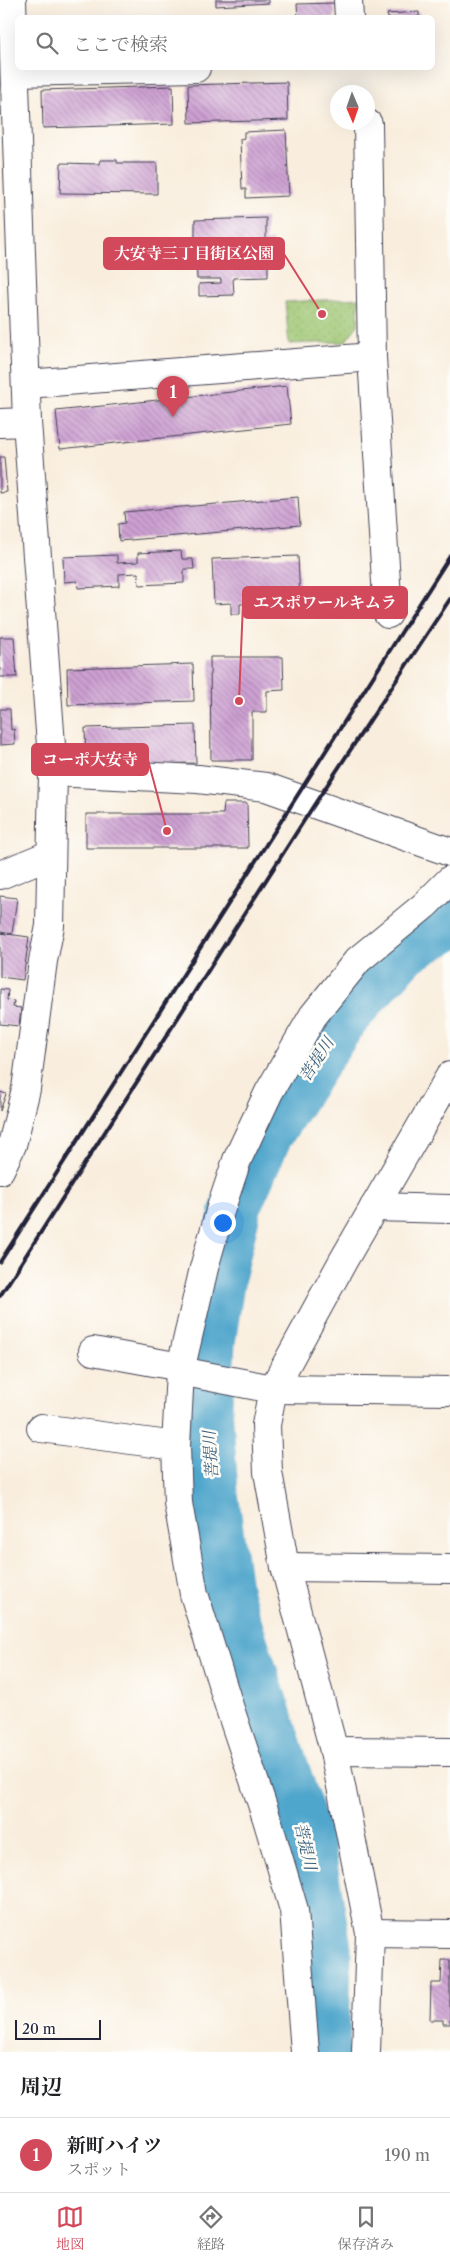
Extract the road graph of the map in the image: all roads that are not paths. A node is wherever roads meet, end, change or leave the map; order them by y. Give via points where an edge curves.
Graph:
1 (12, 0) edge
2 (348, 0) edge
3 (348, 15) edge
4 (106, 70) edge
5 (15, 72) junction
6 (368, 130) edge
7 (372, 357) junction
8 (27, 384) junction
9 (27, 422) junction
10 (0, 423) edge
11 (388, 614) dead end
12 (53, 772) junction
13 (450, 852) edge
14 (51, 854) junction
15 (0, 875) edge
16 (450, 880) edge
17 (450, 1076) edge
18 (0, 1170) edge
19 (374, 1207) junction
20 (450, 1209) edge
21 (93, 1351) dead end
22 (184, 1370) junction
23 (273, 1389) junction
24 (450, 1391) edge
25 (41, 1428) dead end
26 (176, 1446) junction
27 (285, 1567) junction
28 (450, 1569) edge
29 (334, 1751) junction
30 (450, 1752) edge
31 (370, 1933) junction
32 (450, 1934) edge
33 (305, 2052) edge
34 (366, 2052) edge

1 - 5 street
2 - 3 street
4 - 5 street
5 - 8 street
6 - 7 street
7 - 8 street
7 - 11 street
8 - 9 street
9 - 10 street
9 - 12 street
12 - 13 street via 198,779 266,787
12 - 14 street
14 - 15 street
14 - 18 street via 50,926 26,1089 12,1145
16 - 22 street via 358,960 313,1016 269,1092 237,1160 223,1202 204,1268
17 - 19 street
19 - 20 street
19 - 23 street
21 - 22 street
22 - 23 street
22 - 26 street
23 - 24 street
23 - 27 street via 266,1424 268,1472
25 - 26 street
26 - 33 street via 178,1503 194,1594 294,1910
27 - 28 street
27 - 29 street
29 - 30 street
29 - 31 street
31 - 32 street
31 - 34 street

